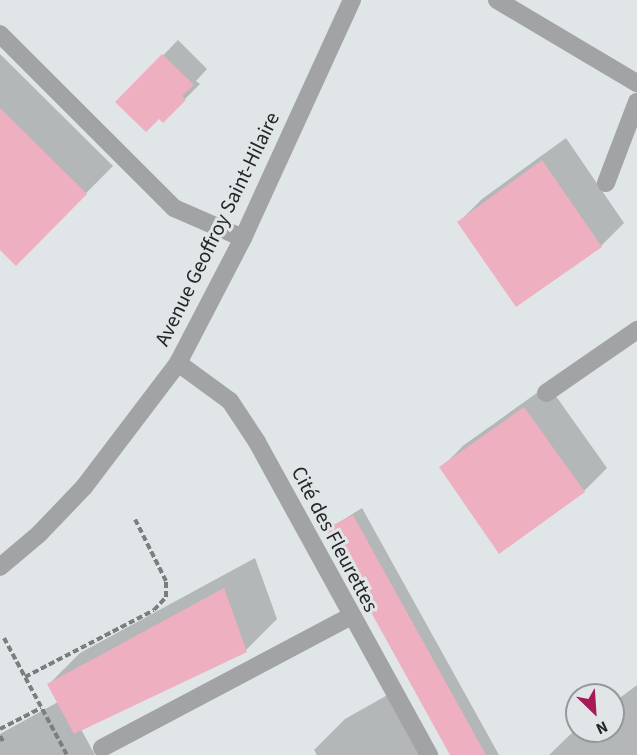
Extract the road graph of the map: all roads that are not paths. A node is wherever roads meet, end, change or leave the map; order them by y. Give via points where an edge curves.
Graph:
1 (352, 0) edge
2 (497, 0) edge
3 (0, 34) edge
4 (637, 83) edge
5 (637, 102) edge
6 (606, 183) dead end
7 (243, 238) junction
8 (637, 330) edge
9 (178, 363) junction
10 (546, 393) dead end
11 (0, 567) edge
12 (351, 616) junction
13 (102, 748) dead end
14 (429, 755) edge

1 - 7 street, Avenue Geoffroy Saint-Hilaire
2 - 4 street
3 - 7 street via 174,208
5 - 6 street
7 - 9 street, Avenue Geoffroy Saint-Hilaire
8 - 10 street
9 - 11 street, Avenue Geoffroy Saint-Hilaire via 84,486 39,534
9 - 12 street, Cité des Fleurettes via 231,401
12 - 13 street
12 - 14 street, Cité des Fleurettes

